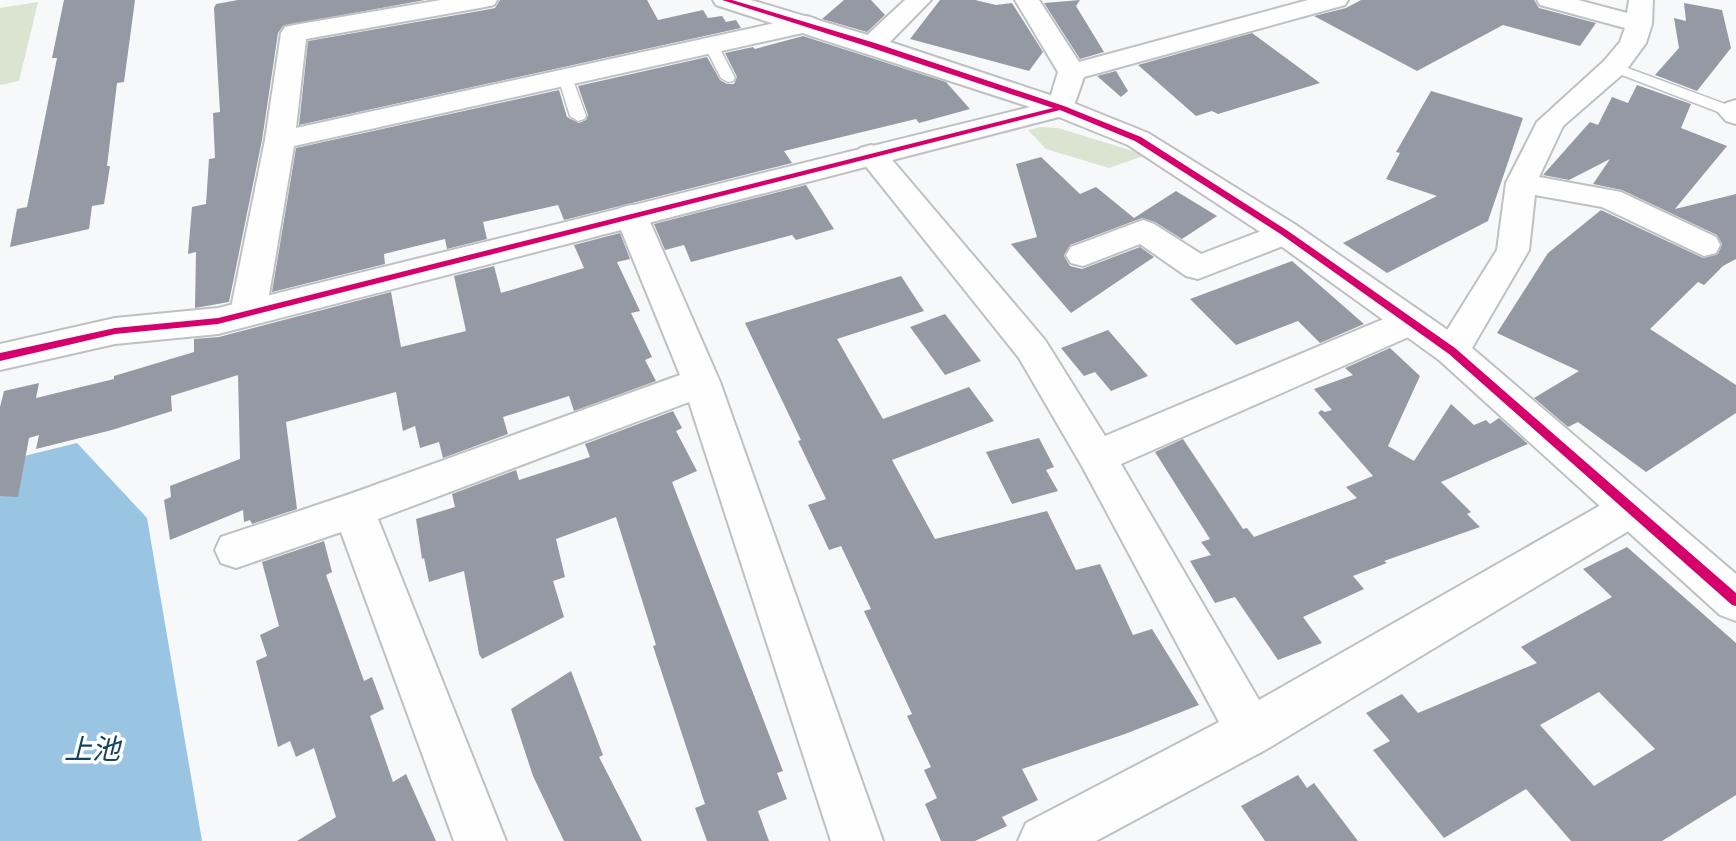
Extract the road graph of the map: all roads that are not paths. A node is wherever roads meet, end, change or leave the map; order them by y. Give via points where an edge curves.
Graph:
1 (485, 0) edge
2 (725, 0) edge
3 (919, 0) edge
4 (1027, 0) edge
5 (1336, 0) edge
6 (1541, 5) edge
7 (1640, 12) edge
8 (807, 24) junction
9 (711, 45) junction
10 (872, 45) junction
11 (1614, 67) junction
12 (1072, 72) junction
13 (565, 77) junction
14 (728, 78) dead end
15 (1061, 108) junction
16 (1735, 112) edge
17 (578, 116) dead end
18 (281, 140) junction
19 (871, 154) junction
20 (1521, 183) junction
21 (631, 215) junction
22 (1285, 233) junction
23 (1704, 245) dead end
24 (1083, 255) dead end
25 (248, 313) junction
26 (1410, 322) junction
27 (1452, 351) junction
28 (0, 357) edge
29 (701, 382) junction
30 (1097, 457) junction
31 (1630, 509) junction
32 (354, 510) junction
33 (236, 550) dead end
34 (1736, 601) edge
35 (1250, 732) junction
36 (480, 841) edge
37 (857, 841) edge
38 (1044, 841) edge

1 - 18 street via 295,33
2 - 8 street
3 - 10 street
4 - 12 street
5 - 12 street
6 - 7 street
7 - 11 street via 1633,43
8 - 9 street
8 - 10 street
9 - 13 street
9 - 14 lane
10 - 15 street
11 - 16 lane
11 - 20 street via 1551,122
12 - 15 street
13 - 17 lane
13 - 18 street
15 - 19 street
15 - 22 street via 1139,139
18 - 25 street
19 - 21 street
19 - 30 street via 1032,349
20 - 23 street via 1610,199
20 - 27 street via 1513,250
21 - 25 street
21 - 29 street
22 - 24 street via 1198,268 1143,231
22 - 26 street
25 - 28 street via 218,321 115,331
26 - 27 street
26 - 30 street
27 - 31 street
29 - 32 street
29 - 37 street
30 - 35 street
31 - 34 street
31 - 35 street
32 - 33 street
32 - 36 street
35 - 38 street

